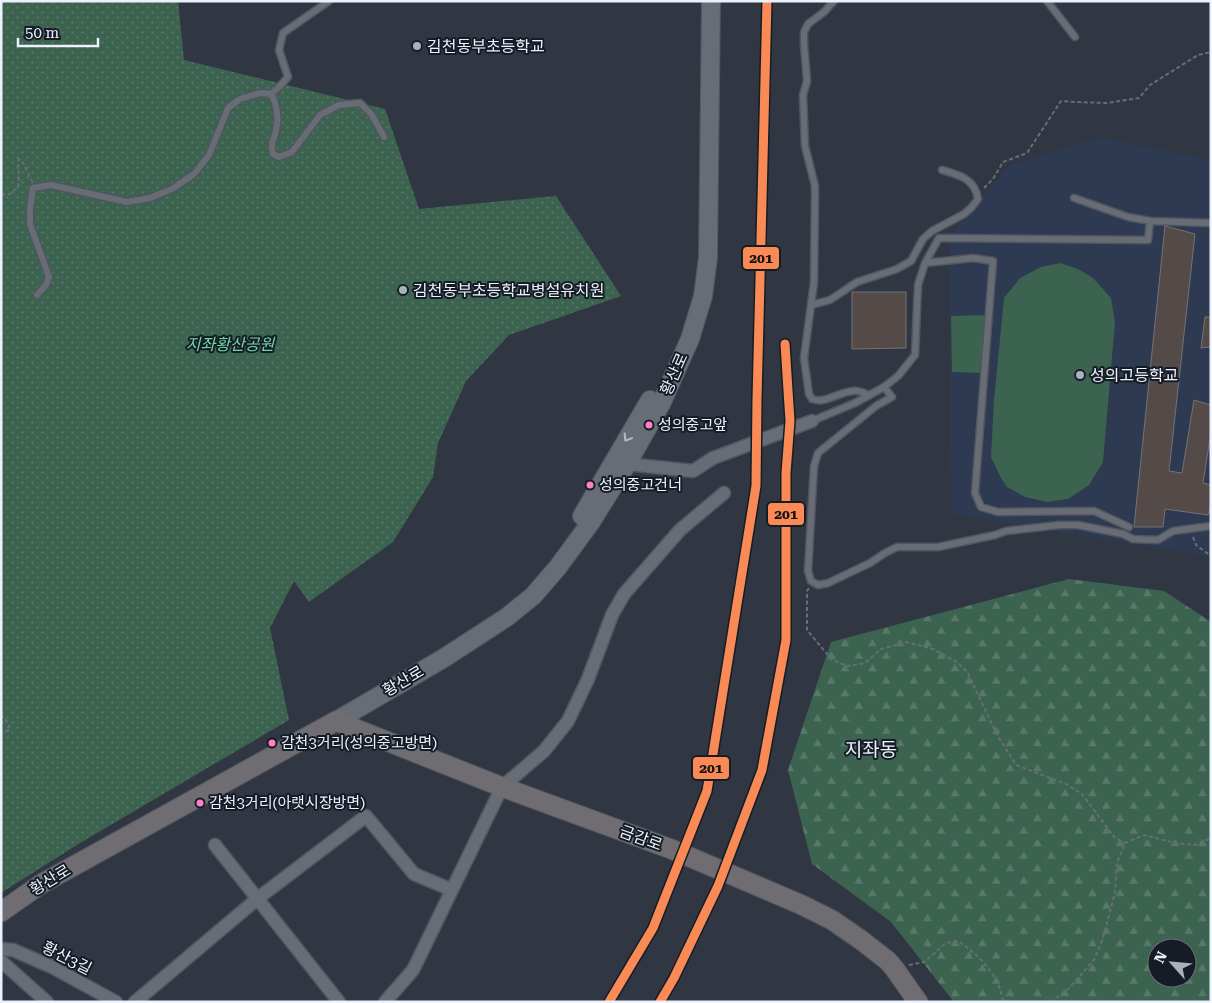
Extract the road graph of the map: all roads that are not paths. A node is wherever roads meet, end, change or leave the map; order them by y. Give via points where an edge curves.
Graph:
1 (329, 1) edge
2 (699, 1) edge
3 (711, 1) edge
4 (834, 1) edge
5 (1047, 1) edge
6 (1075, 37) dead end
7 (271, 94) junction
8 (384, 137) dead end
9 (942, 170) dead end
10 (1074, 198) dead end
11 (1150, 221) junction
12 (1211, 223) edge
13 (925, 264) junction
14 (37, 295) dead end
15 (811, 305) junction
16 (884, 387) junction
17 (869, 395) junction
18 (812, 421) joint
19 (627, 464) junction
20 (724, 493) dead end
21 (1211, 526) edge
22 (1129, 527) dead end
23 (336, 721) junction
24 (502, 786) junction
25 (214, 845) dead end
26 (452, 890) junction
27 (257, 899) junction
28 (1, 912) edge
29 (1, 948) edge
30 (1, 961) edge
31 (47, 1002) edge
32 (116, 1002) edge
33 (135, 1002) edge
34 (339, 1002) edge
35 (385, 1002) edge
36 (918, 1002) edge

1 - 7 lane via 283,33 279,50 288,77
2 -> 23 street, 황산로 via 696,258 691,294 680,332 652,397 581,517 524,589
3 - 19 street, 황산로 via 708,258 703,296 690,339 662,402
4 - 15 lane via 808,24 804,32 807,81 803,95 805,146 815,186 815,268
5 - 6 lane
7 - 8 lane via 276,104 277,129 271,145 273,154 279,157 292,152 320,115 339,104 360,103 372,115
7 - 14 lane via 260,93 240,99 228,108 209,155 194,174 172,189 150,198 127,202 51,185 33,188 30,224 49,277
9 - 15 lane via 960,175 973,185 978,199 971,208 923,239 912,261 857,282 830,300
10 - 11 lane via 1128,217
11 - 12 lane
11 - 13 lane via 1148,240 939,238
13 - 16 lane via 918,285 915,355
13 - 22 lane via 973,258 993,261 975,492 981,507 998,512 1094,511
15 - 17 lane via 804,358 812,399 824,400 852,391
16 - 17 lane
16 - 21 lane via 892,397 818,453 814,466 808,571 812,581 818,585 870,563 897,547 938,547 1006,531 1059,525 1078,525 1133,539 1158,540 1173,532
17 - 18 lane
18 - 19 street via 713,458 693,471
19 - 23 street, 황산로 via 591,522 533,596 451,653
20 - 24 street via 680,530 624,594 612,615 568,721 544,751
23 - 24 main road, 금감로
23 - 28 main road, 황산로 via 41,884
24 - 26 street
24 - 36 main road, 금감로 via 671,849 832,920 894,968
25 - 27 street
26 - 27 street via 414,874 366,816
26 - 35 street via 413,970
27 - 33 street
27 - 34 street
29 - 32 street, 황산3길 via 52,967
30 - 31 street

